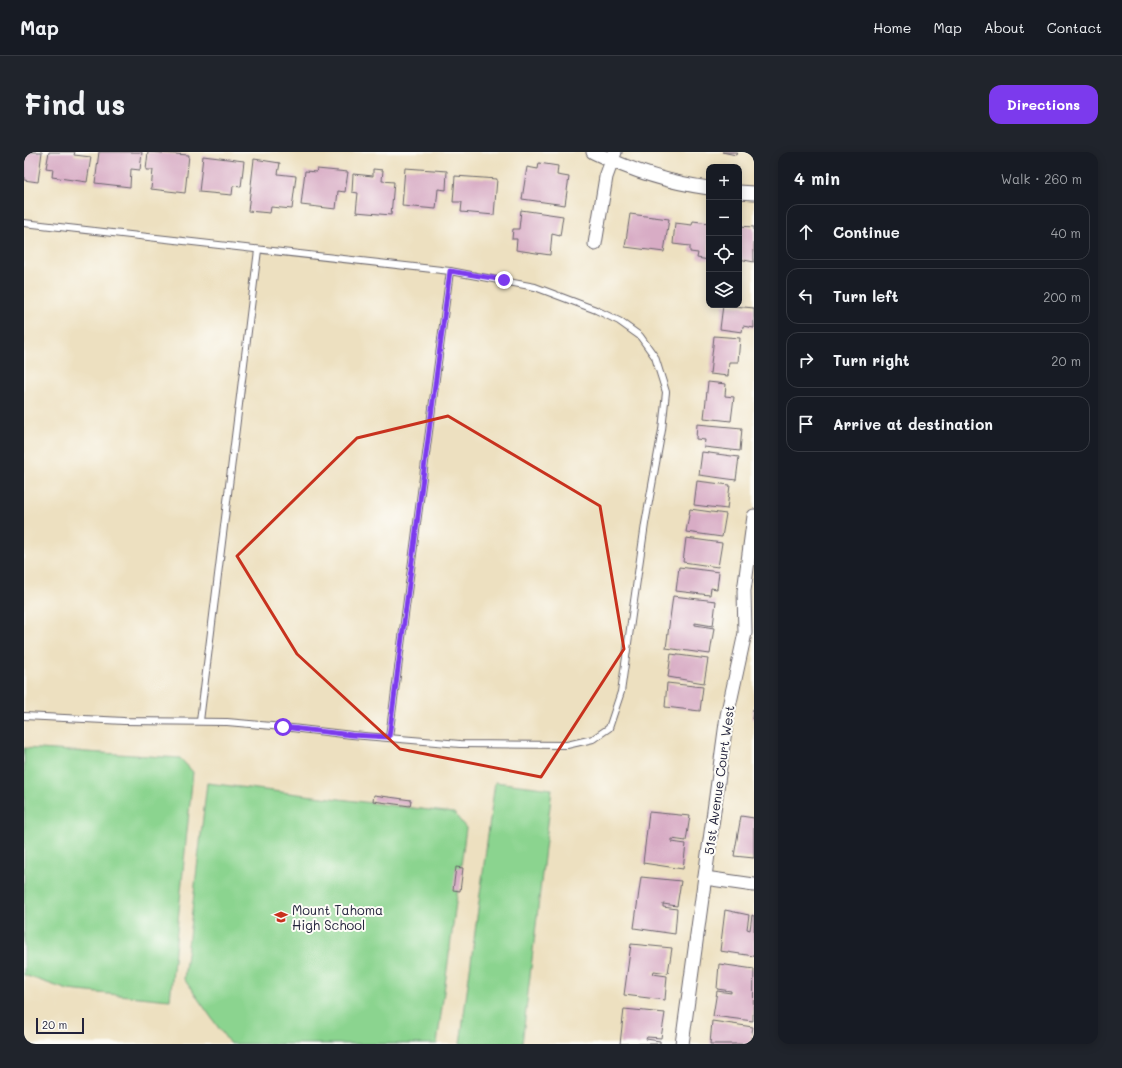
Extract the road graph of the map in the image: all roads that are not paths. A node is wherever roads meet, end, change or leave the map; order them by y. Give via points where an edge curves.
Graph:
1 (593, 152) edge
2 (613, 156) edge
3 (706, 187) edge
4 (742, 192) edge
5 (754, 193) edge
6 (24, 223) edge
7 (595, 244) dead end
8 (258, 250) junction
9 (450, 271) junction
10 (753, 525) edge
11 (24, 716) edge
12 (200, 722) junction
13 (389, 737) junction
14 (705, 878) junction
15 (754, 885) edge
16 (682, 1044) edge

1 - 2 street
2 - 3 street via 656,176
2 - 7 street via 606,177
4 - 5 street
6 - 8 lane
8 - 9 lane
8 - 12 lane
9 - 13 lane
9 - 13 lane via 535,287 596,310 640,336 655,357 666,392 662,430 645,524 621,692 609,728 593,740 567,745 460,744
10 - 14 street, 51st Avenue Court West via 744,590 745,633 727,716
11 - 12 lane
12 - 13 lane via 276,726
14 - 15 street
14 - 16 street, 51st Avenue Court West

